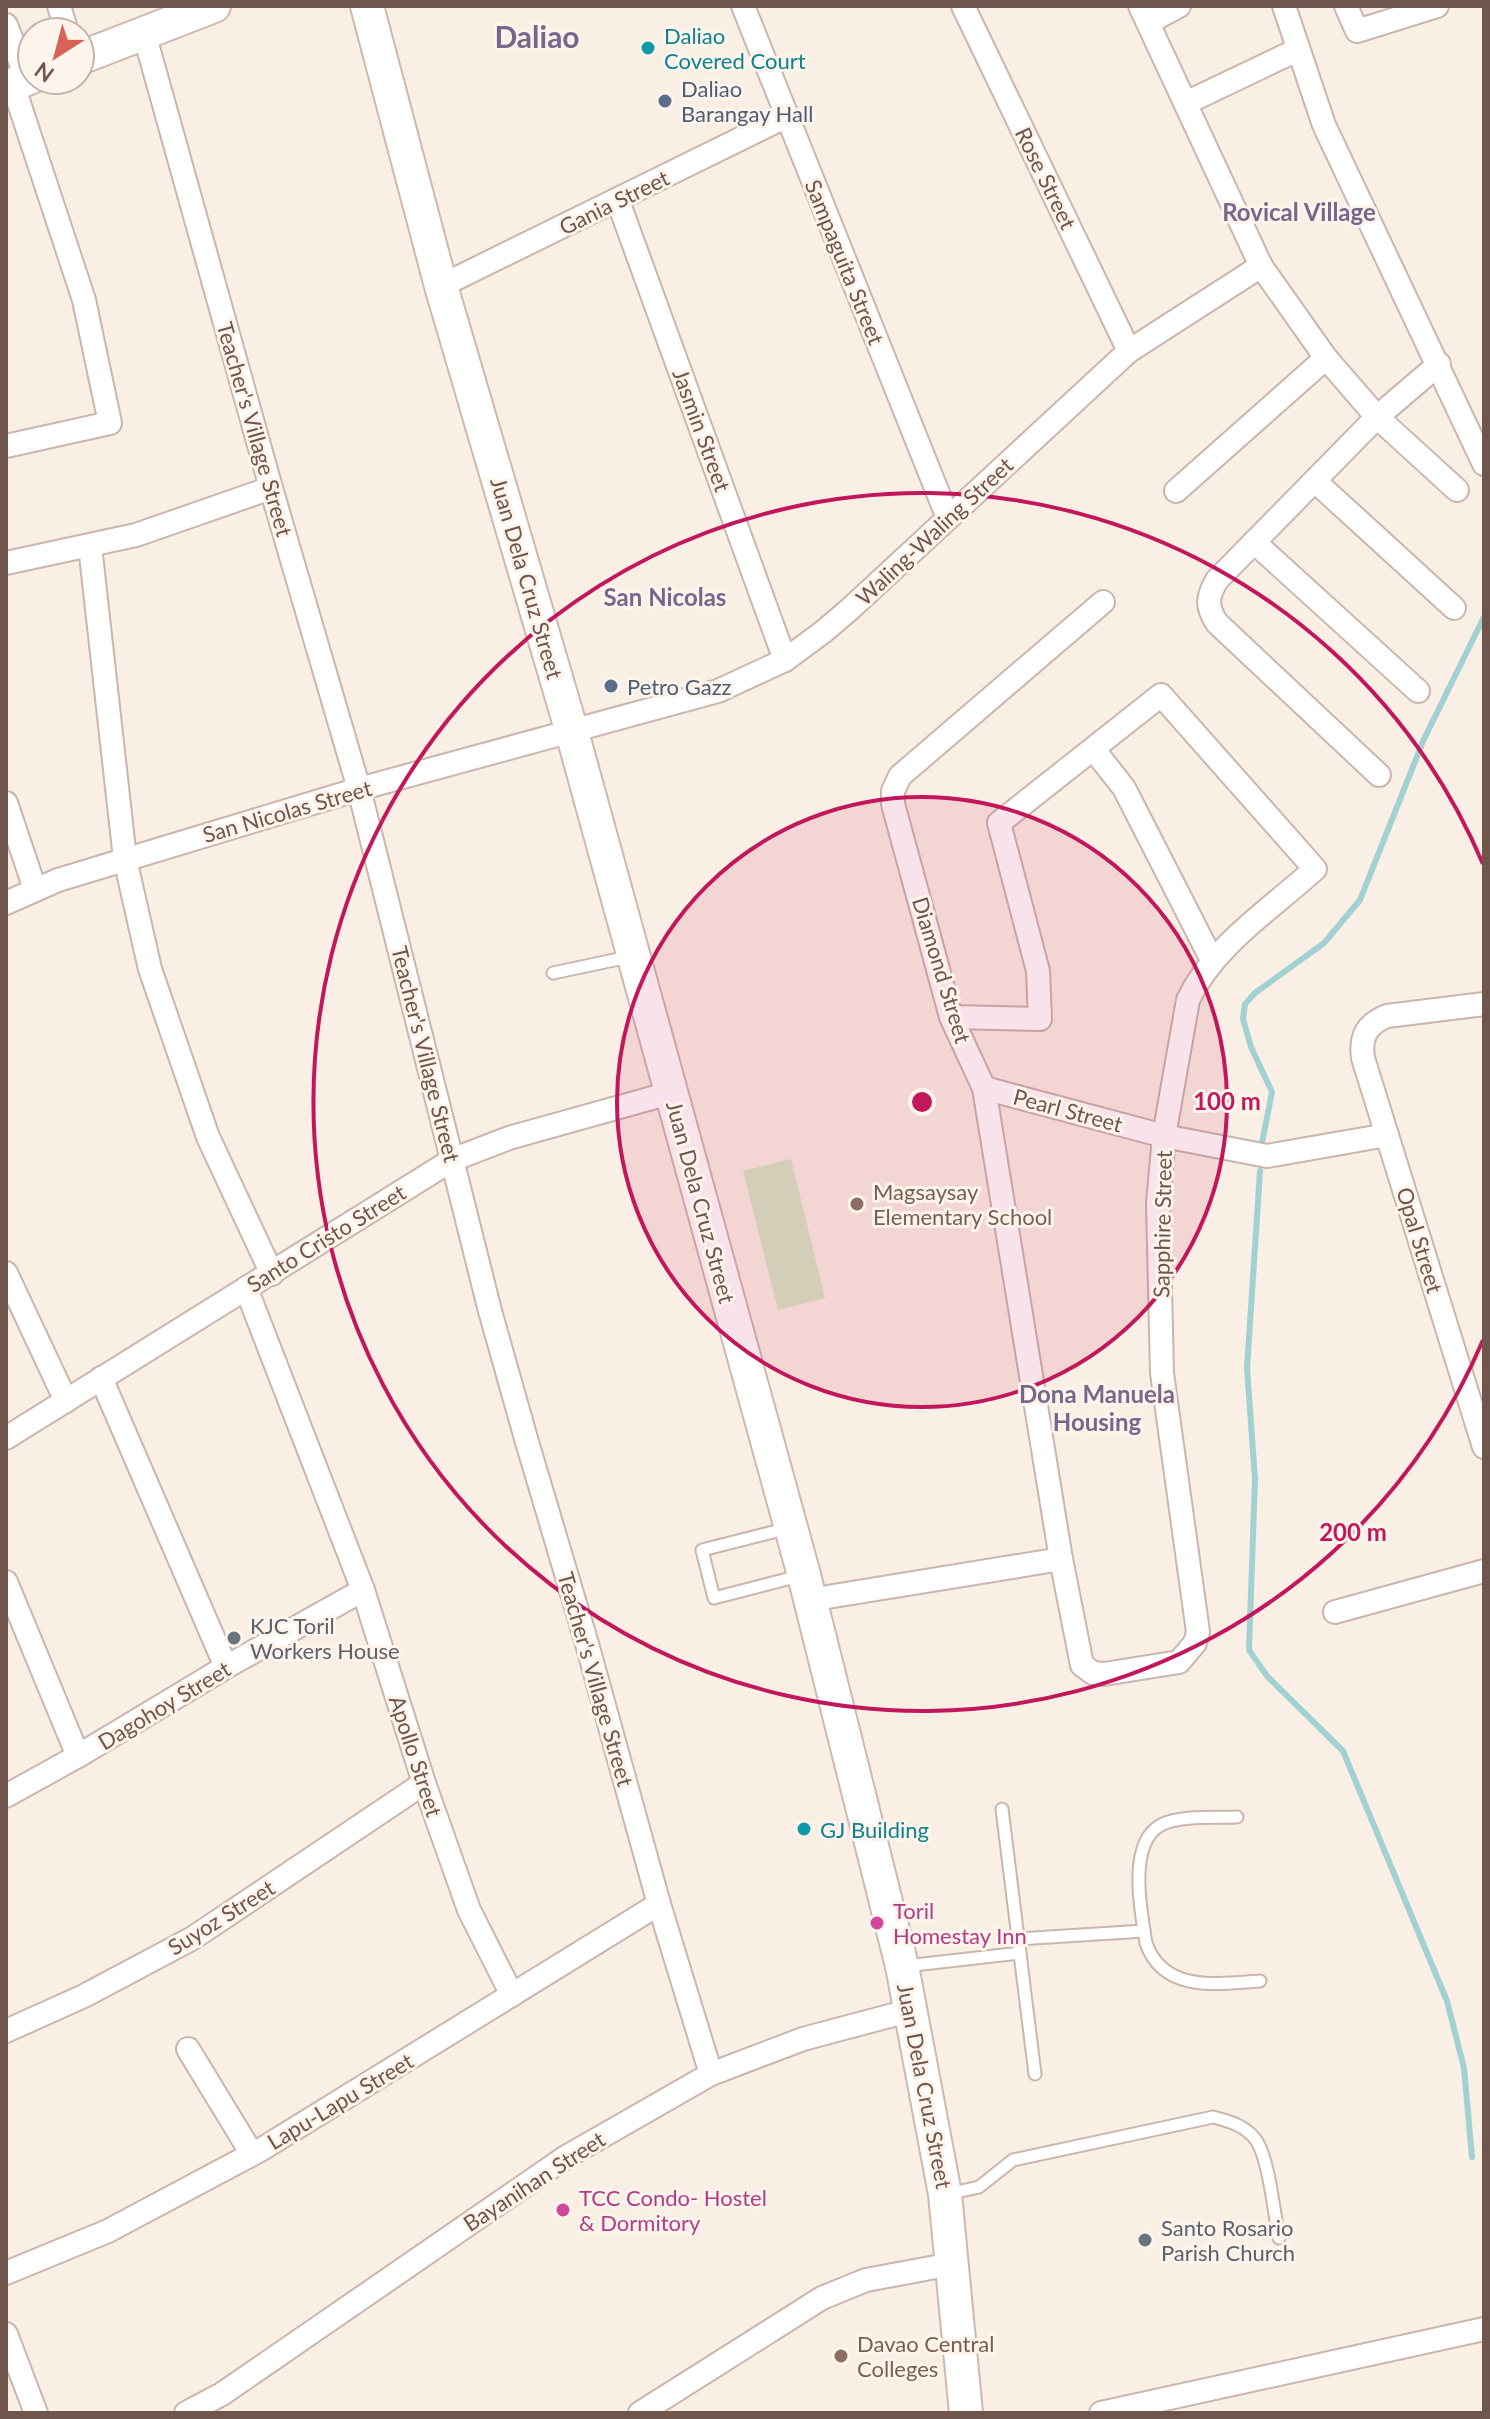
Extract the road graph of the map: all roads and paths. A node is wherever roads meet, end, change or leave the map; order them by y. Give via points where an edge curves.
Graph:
1 (214, 6) edge
2 (367, 6) edge
3 (743, 6) edge
4 (963, 6) edge
5 (1179, 6) edge
6 (1284, 6) edge
7 (1346, 6) edge
8 (1437, 6) edge
9 (182, 12) edge
10 (1145, 14) edge
11 (6, 25) edge
12 (144, 33) junction
13 (1297, 50) junction
14 (96, 52) edge
15 (16, 69) edge
16 (23, 96) edge
17 (1186, 103) junction
18 (787, 116) junction
19 (618, 201) junction
20 (1261, 266) junction
21 (441, 286) junction
22 (1129, 351) junction
23 (1326, 358) junction
24 (1439, 364) junction
25 (1377, 417) junction
26 (6, 446) edge
27 (1484, 464) edge
28 (1316, 482) junction
29 (271, 488) junction
30 (1457, 490) dead end
31 (1176, 491) dead end
32 (948, 518) junction
33 (1254, 542) junction
34 (90, 546) junction
35 (6, 563) edge
36 (1103, 602) dead end
37 (1454, 608) dead end
38 (785, 660) junction
39 (1418, 691) dead end
40 (572, 732) junction
41 (1094, 750) junction
42 (1379, 775) dead end
43 (359, 789) junction
44 (6, 803) edge
45 (125, 859) junction
46 (35, 889) junction
47 (6, 903) edge
48 (633, 956) junction
49 (1212, 960) junction
50 (553, 973) dead end
51 (1483, 1010) edge
52 (951, 1017) junction
53 (984, 1088) junction
54 (670, 1093) junction
55 (1387, 1135) junction
56 (1164, 1136) junction
57 (452, 1160) junction
58 (6, 1273) edge
59 (272, 1274) junction
60 (246, 1288) junction
61 (101, 1378) junction
62 (66, 1401) junction
63 (6, 1438) edge
64 (1484, 1447) edge
65 (791, 1527) junction
66 (1061, 1559) junction
67 (1484, 1571) edge
68 (6, 1582) edge
69 (806, 1588) junction
70 (363, 1590) junction
71 (1335, 1612) dead end
72 (1082, 1665) joint
73 (226, 1667) junction
74 (78, 1756) junction
75 (424, 1783) junction
76 (6, 1796) edge
77 (1002, 1809) dead end
78 (1237, 1817) dead end
79 (659, 1904) junction
80 (1144, 1931) junction
81 (1018, 1939) junction
82 (1020, 1953) junction
83 (902, 1966) junction
84 (1260, 1981) dead end
85 (512, 1995) junction
86 (912, 2010) junction
87 (6, 2031) edge
88 (188, 2049) dead end
89 (711, 2074) junction
90 (1035, 2074) dead end
91 (252, 2154) junction
92 (945, 2194) junction
93 (1279, 2238) dead end
94 (952, 2264) junction
95 (6, 2273) edge
96 (1484, 2329) edge
97 (6, 2334) edge
98 (36, 2413) edge
99 (186, 2413) edge
100 (640, 2413) edge
101 (966, 2413) edge
102 (1101, 2413) edge

1 - 9 street
2 - 21 street, Juan Dela Cruz Street
3 - 18 street, Sampaguita Street
4 - 22 street, Rose Street
5 - 10 street
6 - 13 street
7 - 8 street via 1357,31
9 - 12 street
10 - 17 street
11 - 15 street
12 - 14 street
12 - 29 street, Teacher's Village Street
13 - 17 street
13 - 24 street via 1324,125
16 - 26 street via 84,300 110,423
17 - 20 street
18 - 19 street, Gania Street
18 - 32 street, Sampaguita Street
19 - 21 street, Gania Street
19 - 38 street, Jasmin Street
20 - 22 street, Waling-Waling Street
20 - 23 street
21 - 40 street, Juan Dela Cruz Street
22 - 32 street, Waling-Waling Street
23 - 25 street
23 - 31 street
24 - 25 street
24 - 27 street
25 - 28 street
25 - 30 street
28 - 33 street
28 - 37 street
29 - 34 street
29 - 43 street, Teacher's Village Street
32 - 38 street, Waling-Waling Street
33 - 39 street
33 - 42 street via 1217,580 1208,595 1208,609
34 - 35 street
34 - 45 street
36 - 52 street, Diamond Street via 900,776 893,791
38 - 40 street, Waling-Waling Street via 718,691
40 - 43 street, San Nicolas Street
40 - 48 street, Juan Dela Cruz Street
41 - 49 street via 1124,788
41 - 49 street, Sapphire Street via 1161,695 1315,869
41 - 52 street via 999,823 1038,971 1040,1019
43 - 45 street, San Nicolas Street
43 - 57 street, Teacher's Village Street
44 - 46 street
45 - 46 street, San Nicolas Street
45 - 59 street via 150,969 183,1069 208,1137
46 - 47 street, San Nicolas Street
48 - 50 lane
48 - 54 street, Juan Dela Cruz Street
49 - 56 street, Sapphire Street via 1188,1000
51 - 55 street, Opal Street via 1387,1016 1373,1022 1361,1043
52 - 53 street, Diamond Street
53 - 56 street, Pearl Street
53 - 66 street, Diamond Street
54 - 57 street, Santo Cristo Street via 509,1138
54 - 65 street, Juan Dela Cruz Street
55 - 56 street, Pearl Street via 1267,1156
55 - 64 street, Opal Street
56 - 72 street, Sapphire Street via 1158,1203 1162,1373 1198,1632 1179,1662 1104,1674
57 - 59 street, Santo Cristo Street
57 - 79 street, Teacher's Village Street
58 - 62 street
59 - 60 street, Santo Cristo Street
60 - 61 street, Santo Cristo Street
60 - 70 street, Apollo Street
61 - 62 street, Santo Cristo Street
61 - 73 street
62 - 63 street, Santo Cristo Street
65 - 69 street, Juan Dela Cruz Street
65 - 69 lane via 702,1550 714,1598
66 - 69 street
66 - 72 street, Diamond Street
67 - 71 street
68 - 74 street
69 - 83 street, Juan Dela Cruz Street
70 - 73 street, Dagohoy Street
70 - 75 street, Apollo Street
73 - 74 street, Dagohoy Street
74 - 76 street, Dagohoy Street
75 - 85 street, Apollo Street via 469,1910
75 - 87 street, Suyoz Street via 193,1938
77 - 81 lane
78 - 80 lane via 1172,1821 1147,1837 1139,1865
79 - 85 street, Lapu-Lapu Street
79 - 89 street, Teacher's Village Street
80 - 81 lane
80 - 84 lane via 1159,1967 1190,1983
81 - 82 lane
82 - 83 lane
82 - 90 lane
83 - 86 street, Juan Dela Cruz Street
85 - 91 street, Lapu-Lapu Street
86 - 89 street, Bayanihan Street via 803,2039
86 - 92 street, Juan Dela Cruz Street
88 - 91 street
89 - 99 street, Bayanihan Street via 566,2157 235,2385
91 - 95 street, Lapu-Lapu Street via 108,2231
92 - 93 lane via 979,2187 1013,2160 1213,2117 1230,2121 1255,2139
92 - 94 street, Juan Dela Cruz Street
94 - 100 street via 866,2280 822,2298
94 - 101 street, Juan Dela Cruz Street
96 - 102 street
97 - 98 street

